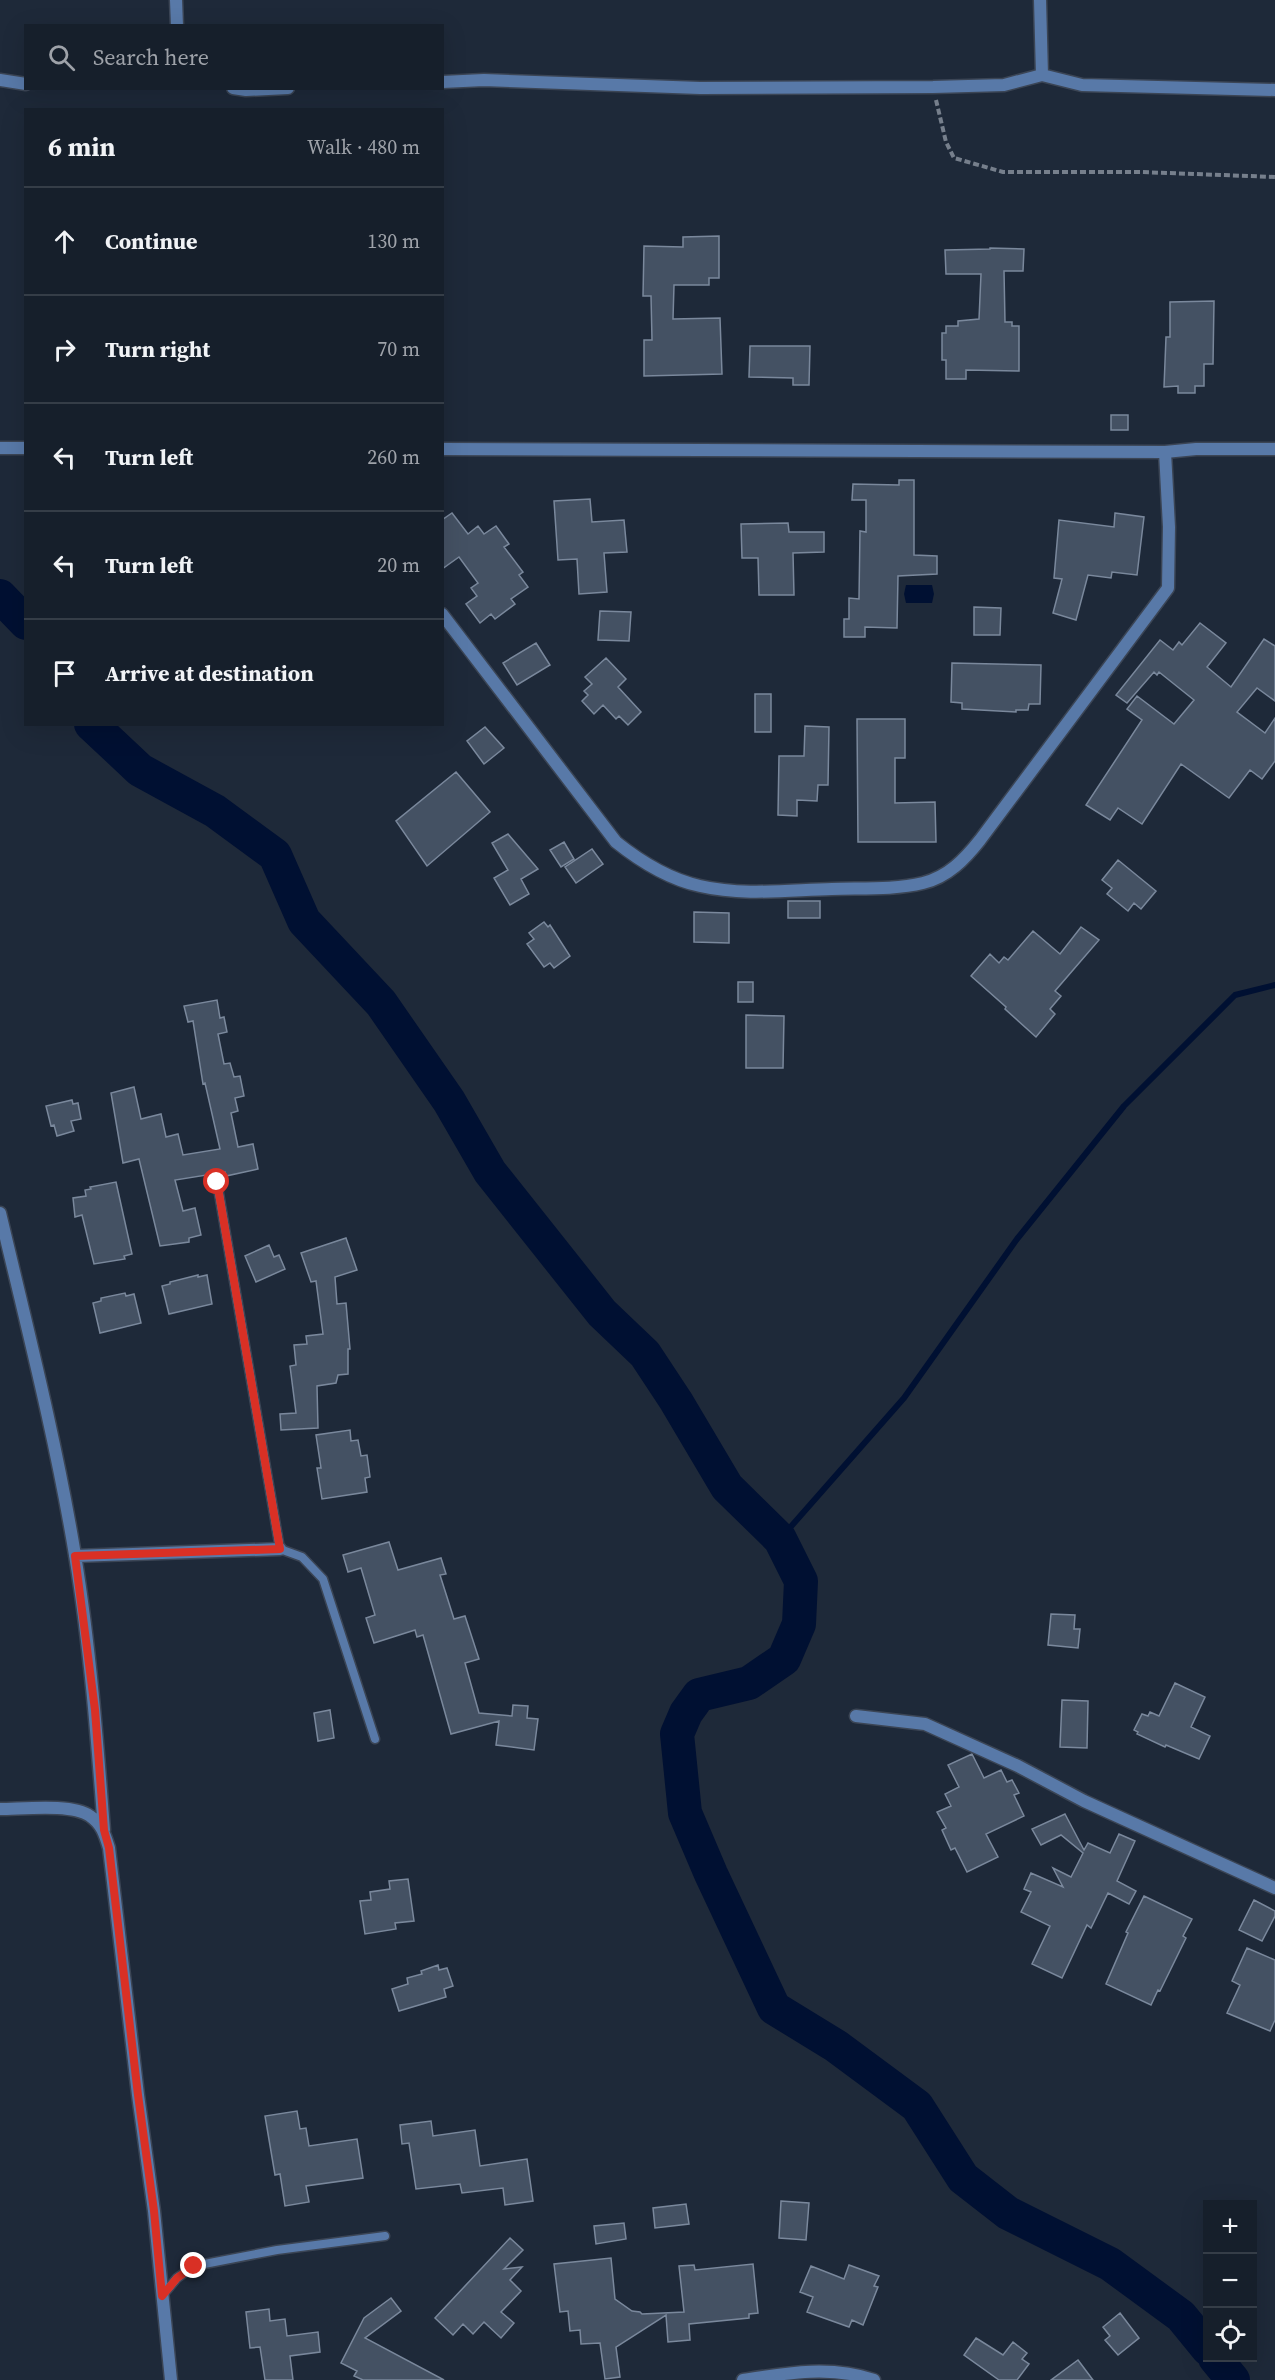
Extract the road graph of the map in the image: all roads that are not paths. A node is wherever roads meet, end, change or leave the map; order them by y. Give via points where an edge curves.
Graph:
1 (176, 0) edge
2 (1040, 0) edge
3 (177, 24) edge
4 (1042, 75) junction
5 (0, 80) edge
6 (444, 82) edge
7 (24, 84) edge
8 (1275, 90) edge
9 (0, 448) edge
10 (24, 448) edge
11 (444, 449) edge
12 (1275, 449) edge
13 (1166, 452) junction
14 (444, 617) edge
15 (217, 1182) dead end
16 (0, 1213) edge
17 (280, 1549) junction
18 (75, 1556) junction
19 (856, 1716) dead end
20 (375, 1739) dead end
21 (0, 1809) edge
22 (104, 1830) junction
23 (1275, 1888) edge
24 (385, 2236) dead end
25 (162, 2296) junction
26 (171, 2380) edge
27 (743, 2380) edge
28 (874, 2380) edge

1 - 3 street
2 - 4 street
4 - 6 street via 1004,85 933,87 700,88
4 - 8 street via 1082,85
5 - 7 street
9 - 10 street
11 - 13 street
12 - 13 street via 1196,448
13 - 14 street via 1168,588 959,866 924,883 734,891 699,886 663,874 616,842
15 - 17 lane
16 - 18 street via 56,1449
17 - 18 street
17 - 20 lane via 302,1557 323,1579
18 - 22 street via 95,1710
19 - 23 street via 925,1724
21 - 22 street via 68,1809 89,1815
22 - 25 street
24 - 25 lane via 194,2266
25 - 26 street
27 - 28 street via 793,2371 825,2371

